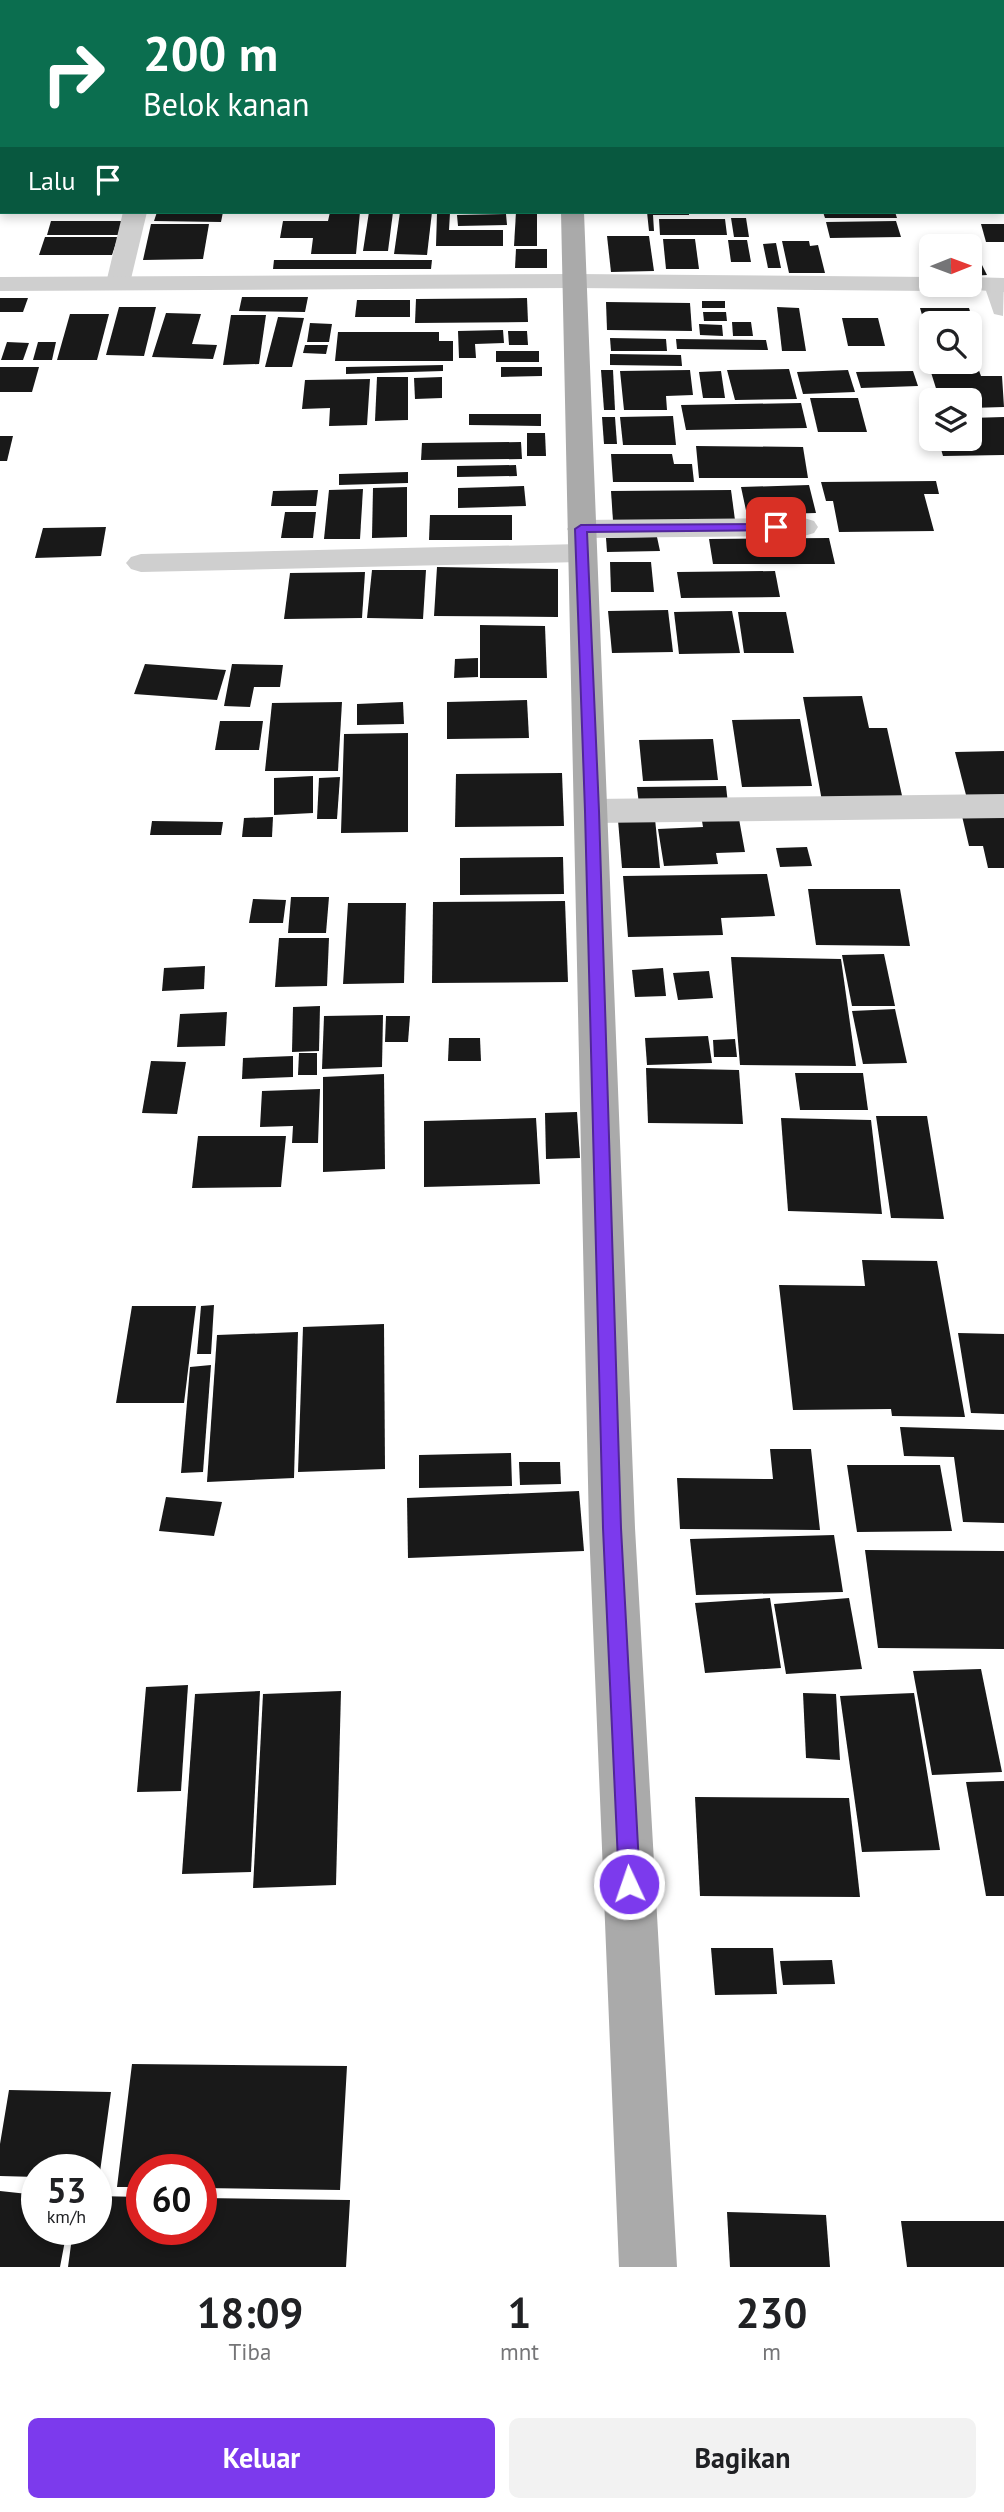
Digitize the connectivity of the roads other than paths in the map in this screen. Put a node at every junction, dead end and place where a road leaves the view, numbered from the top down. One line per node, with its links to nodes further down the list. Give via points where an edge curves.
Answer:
1 (135, 214): 4 (street)
2 (572, 214): 3 (main road)
3 (575, 281): 4 (street); 6 (street); 11 (main road)
4 (118, 283): 5 (street)
5 (0, 284)
6 (919, 284)
7 (982, 284): 8 (street)
8 (1000, 285): 9 (street)
9 (1003, 309)
10 (804, 527): 11 (street)
11 (580, 541): 12 (street); 14 (main road)
12 (141, 564)
13 (1004, 806): 14 (street)
14 (592, 811): 15 (main road, via 612,1528)
15 (649, 2267)

